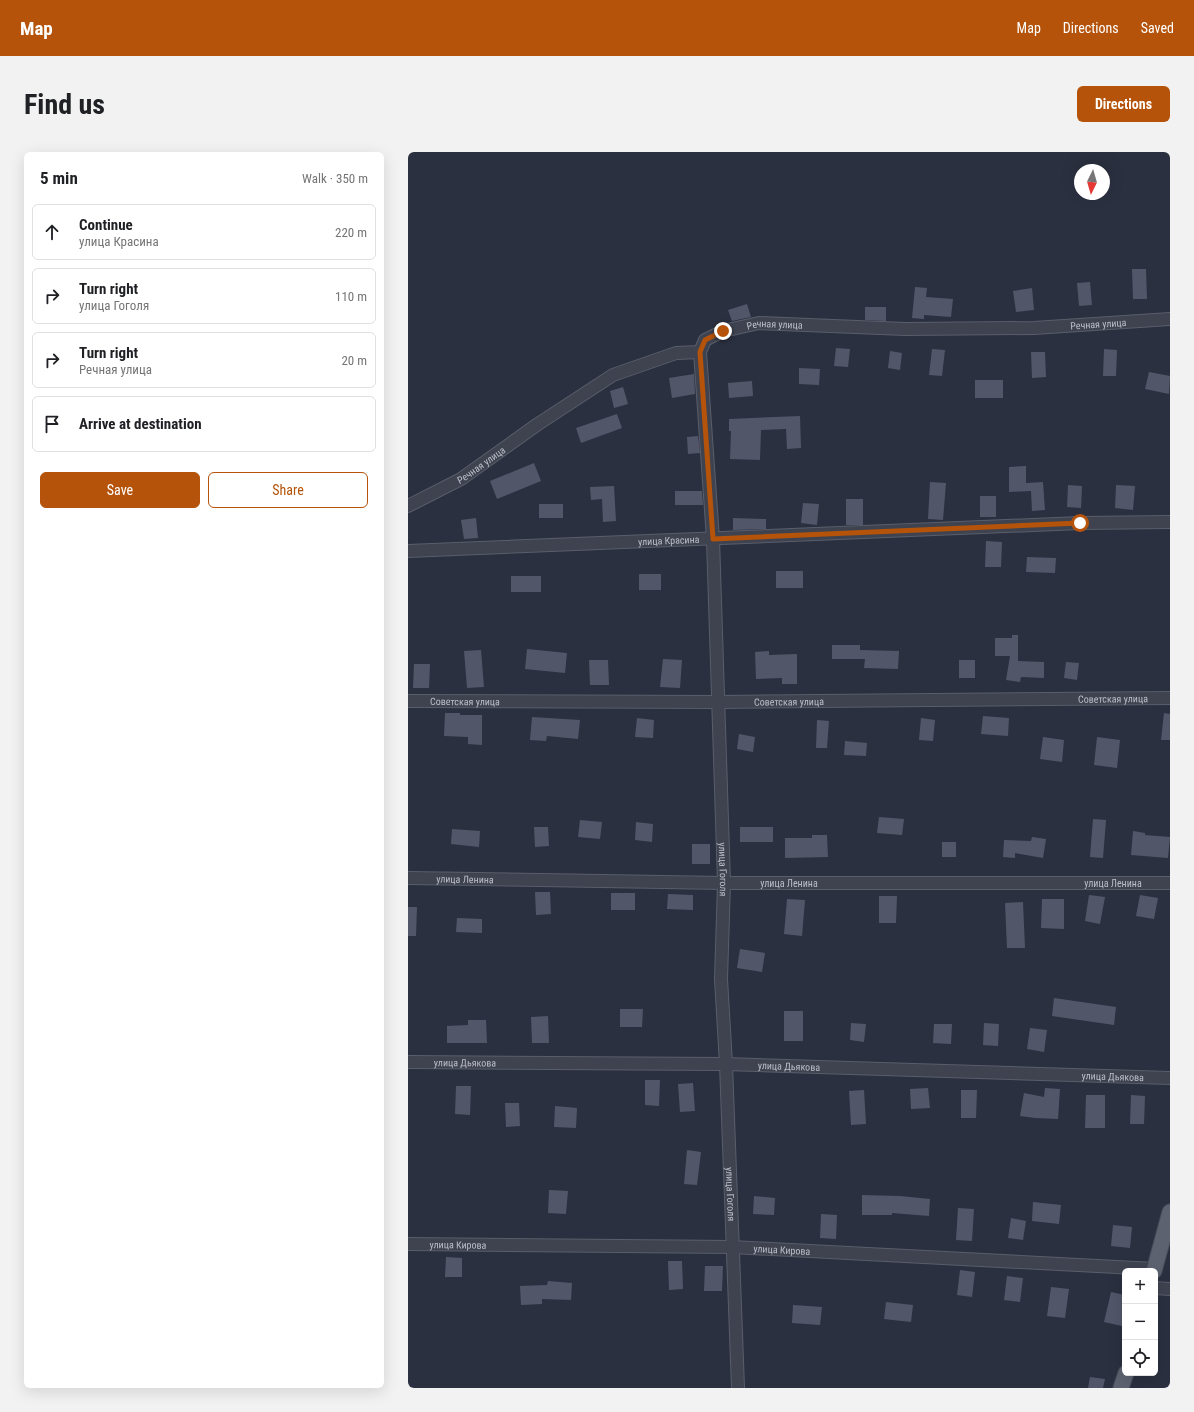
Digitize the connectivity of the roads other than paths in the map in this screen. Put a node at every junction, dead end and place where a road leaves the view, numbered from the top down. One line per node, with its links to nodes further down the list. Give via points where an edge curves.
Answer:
1 (1170, 319): 2 (street, Речная улица, via 1034,328 905,329 759,323 723,331 705,340)
2 (700, 352): 3 (street, Речная улица, via 676,353 613,375 461,479); 5 (street, улица Гоголя)
3 (408, 506)
4 (1170, 522): 5 (street, улица Красина, via 1080,523)
5 (713, 539): 6 (street, улица Красина); 9 (street, улица Гоголя)
6 (408, 551)
7 (1170, 698): 9 (street, Советская улица)
8 (408, 701): 9 (street, Советская улица)
9 (718, 702): 11 (street, улица Гоголя)
10 (408, 878): 11 (street, улица Ленина)
11 (724, 883): 12 (street, улица Ленина); 14 (street, улица Гоголя, via 721,979)
12 (1170, 883)
13 (408, 1062): 14 (street, улица Дьякова)
14 (726, 1064): 15 (street, улица Дьякова); 18 (street, улица Гоголя)
15 (1170, 1078)
16 (1170, 1212): 20 (main road)
17 (408, 1244): 18 (street, улица Кирова)
18 (732, 1247): 19 (street, улица Кирова); 24 (street, улица Гоголя)
19 (1122, 1268)
20 (1155, 1268)
21 (1158, 1288): 22 (street)
22 (1170, 1289)
23 (1125, 1376): 25 (main road)
24 (738, 1388)
25 (1122, 1388)

